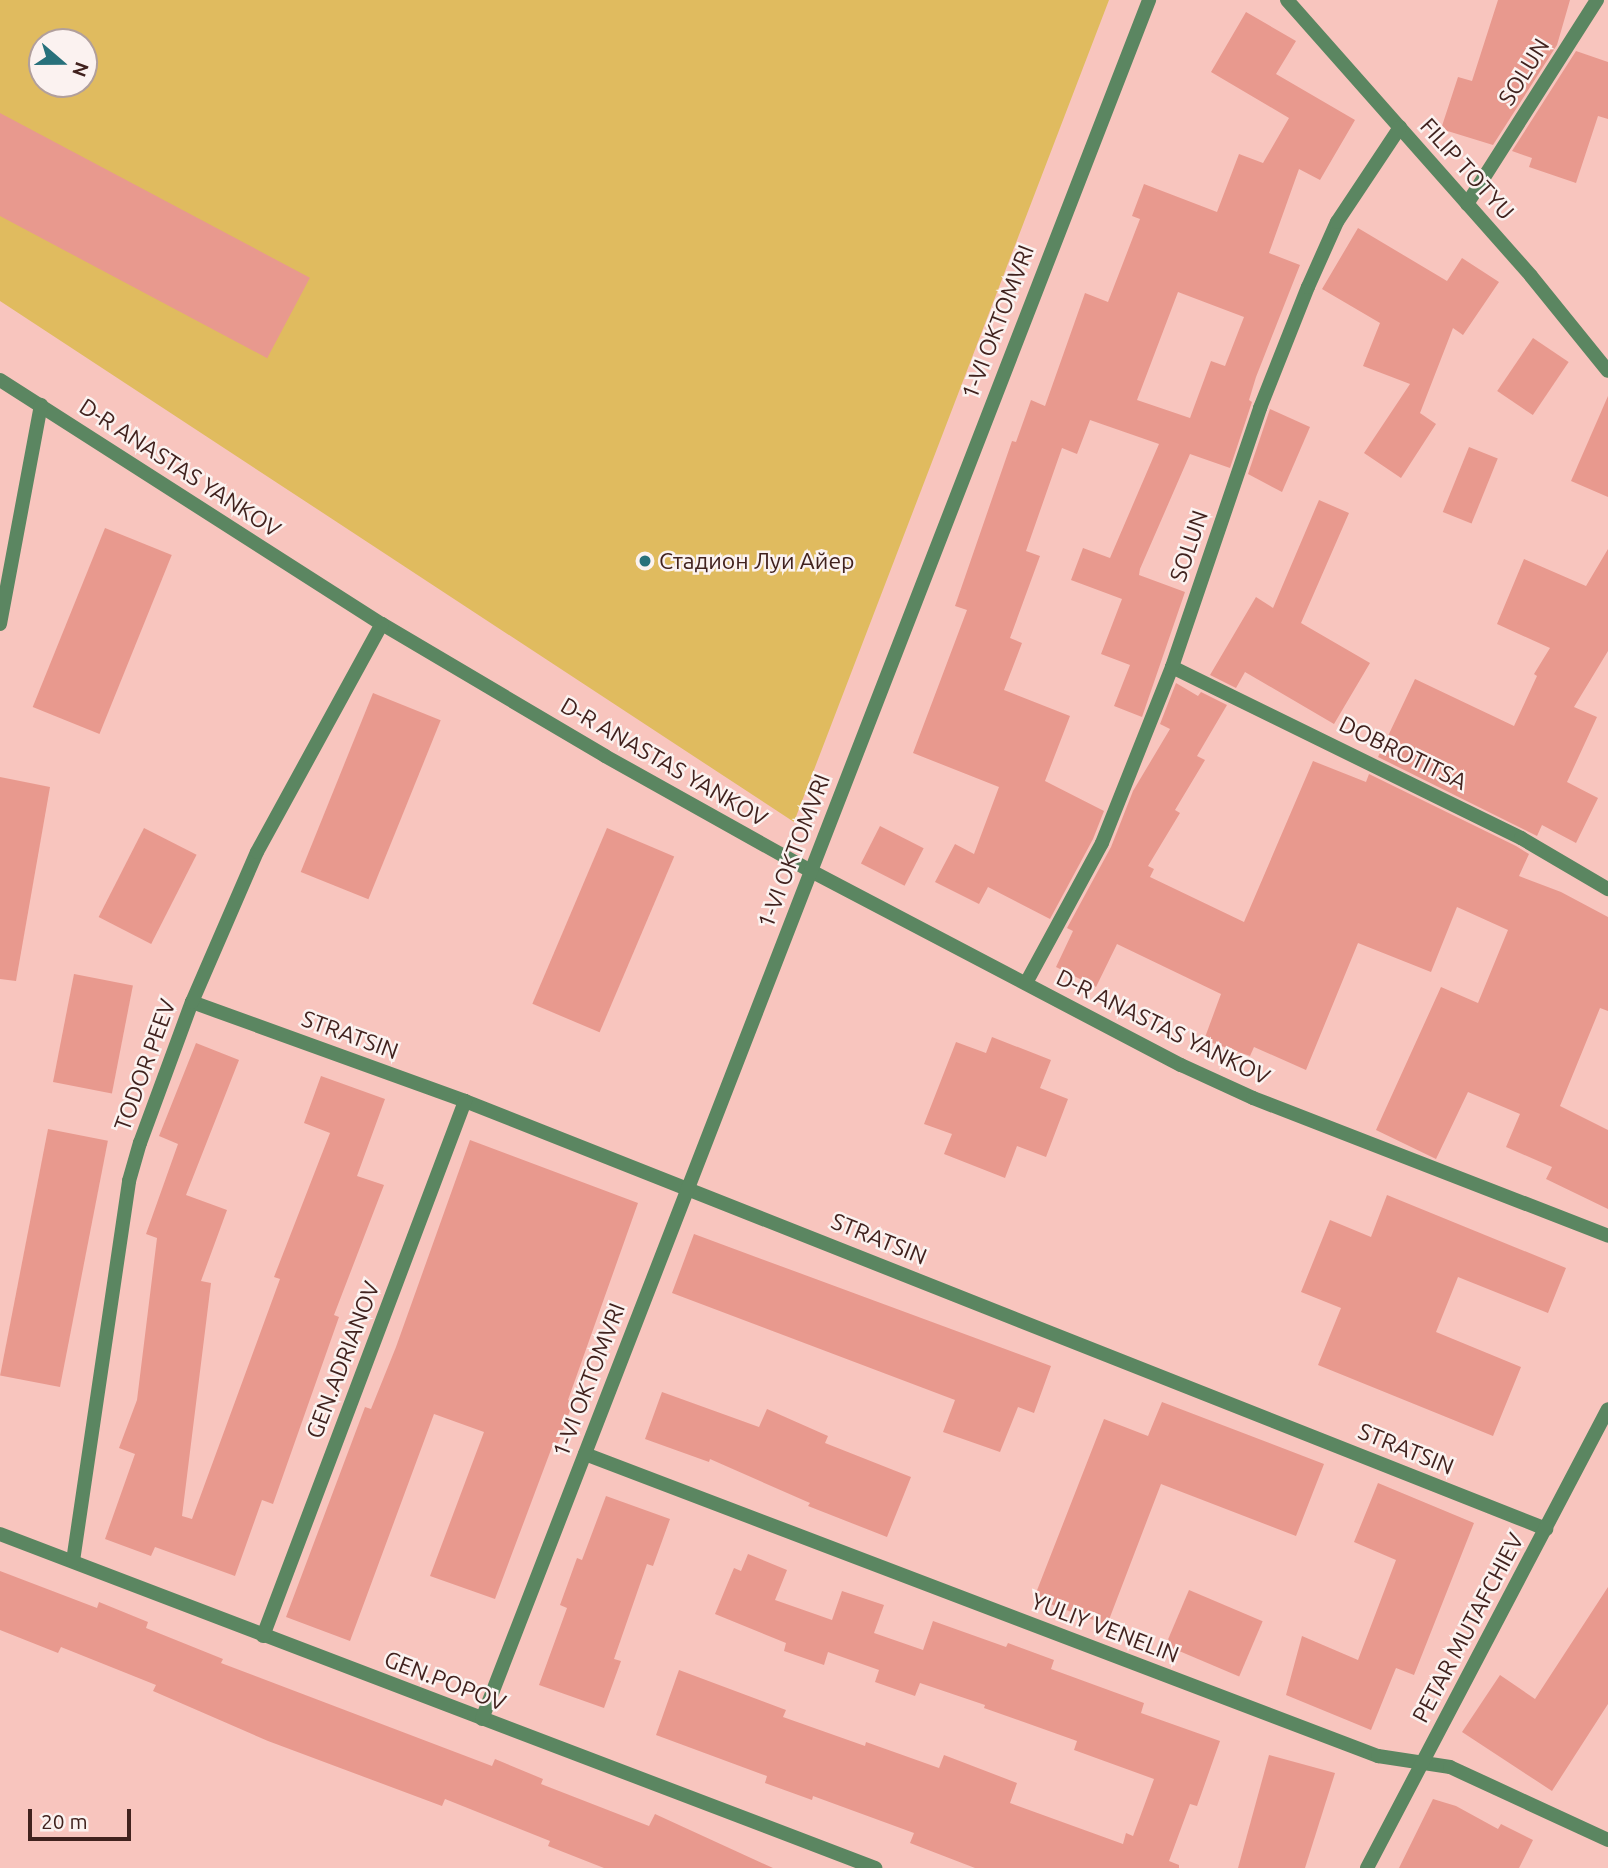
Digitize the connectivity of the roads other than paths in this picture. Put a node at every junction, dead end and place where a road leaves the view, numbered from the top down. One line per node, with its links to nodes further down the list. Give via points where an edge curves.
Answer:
1 (1149, 0): 12 (street, 1-VI OKTOMVRI)
2 (1287, 0): 4 (street, FILIP TOTYU)
3 (1597, 0): 5 (street, SOLUN)
4 (1400, 127): 5 (street, FILIP TOTYU); 11 (street, SOLUN, via 1337,222 1308,287 1260,408)
5 (1467, 204): 6 (street, FILIP TOTYU)
6 (1607, 368)
7 (0, 380): 8 (street, D-R ANASTAS YANKOV)
8 (41, 405): 9 (street); 10 (street, D-R ANASTAS YANKOV)
9 (0, 624)
10 (382, 624): 12 (street, D-R ANASTAS YANKOV); 15 (street, TODOR PEEV, via 257,852)
11 (1172, 667): 13 (street, DOBROTITSA, via 1499,827); 14 (street, SOLUN, via 1102,844)
12 (811, 871): 14 (street, D-R ANASTAS YANKOV); 17 (street, 1-VI OKTOMVRI)
13 (1608, 889)
14 (1026, 984): 18 (street, D-R ANASTAS YANKOV, via 1253,1098)
15 (192, 1002): 16 (street, STRATSIN); 23 (street, TODOR PEEV, via 129,1181)
16 (465, 1101): 17 (street, STRATSIN); 24 (street, GEN.ADRIANOV)
17 (688, 1188): 20 (street, 1-VI OKTOMVRI); 21 (street, STRATSIN)
18 (1608, 1236)
19 (1608, 1409): 21 (street, PETAR MUTAFCHIEV)
20 (585, 1454): 25 (street, 1-VI OKTOMVRI); 26 (street, YULIY VENELIN, via 1378,1756)
21 (1546, 1529): 26 (street, PETAR MUTAFCHIEV)
22 (0, 1534): 23 (street, GEN.POPOV)
23 (73, 1561): 24 (street, GEN.POPOV)
24 (263, 1636): 25 (street, GEN.POPOV)
25 (482, 1719): 28 (street, GEN.POPOV)
26 (1422, 1763): 27 (street, YULIY VENELIN, via 1450,1767); 29 (street, PETAR MUTAFCHIEV)
27 (1608, 1840)
28 (875, 1868)
29 (1367, 1868)

